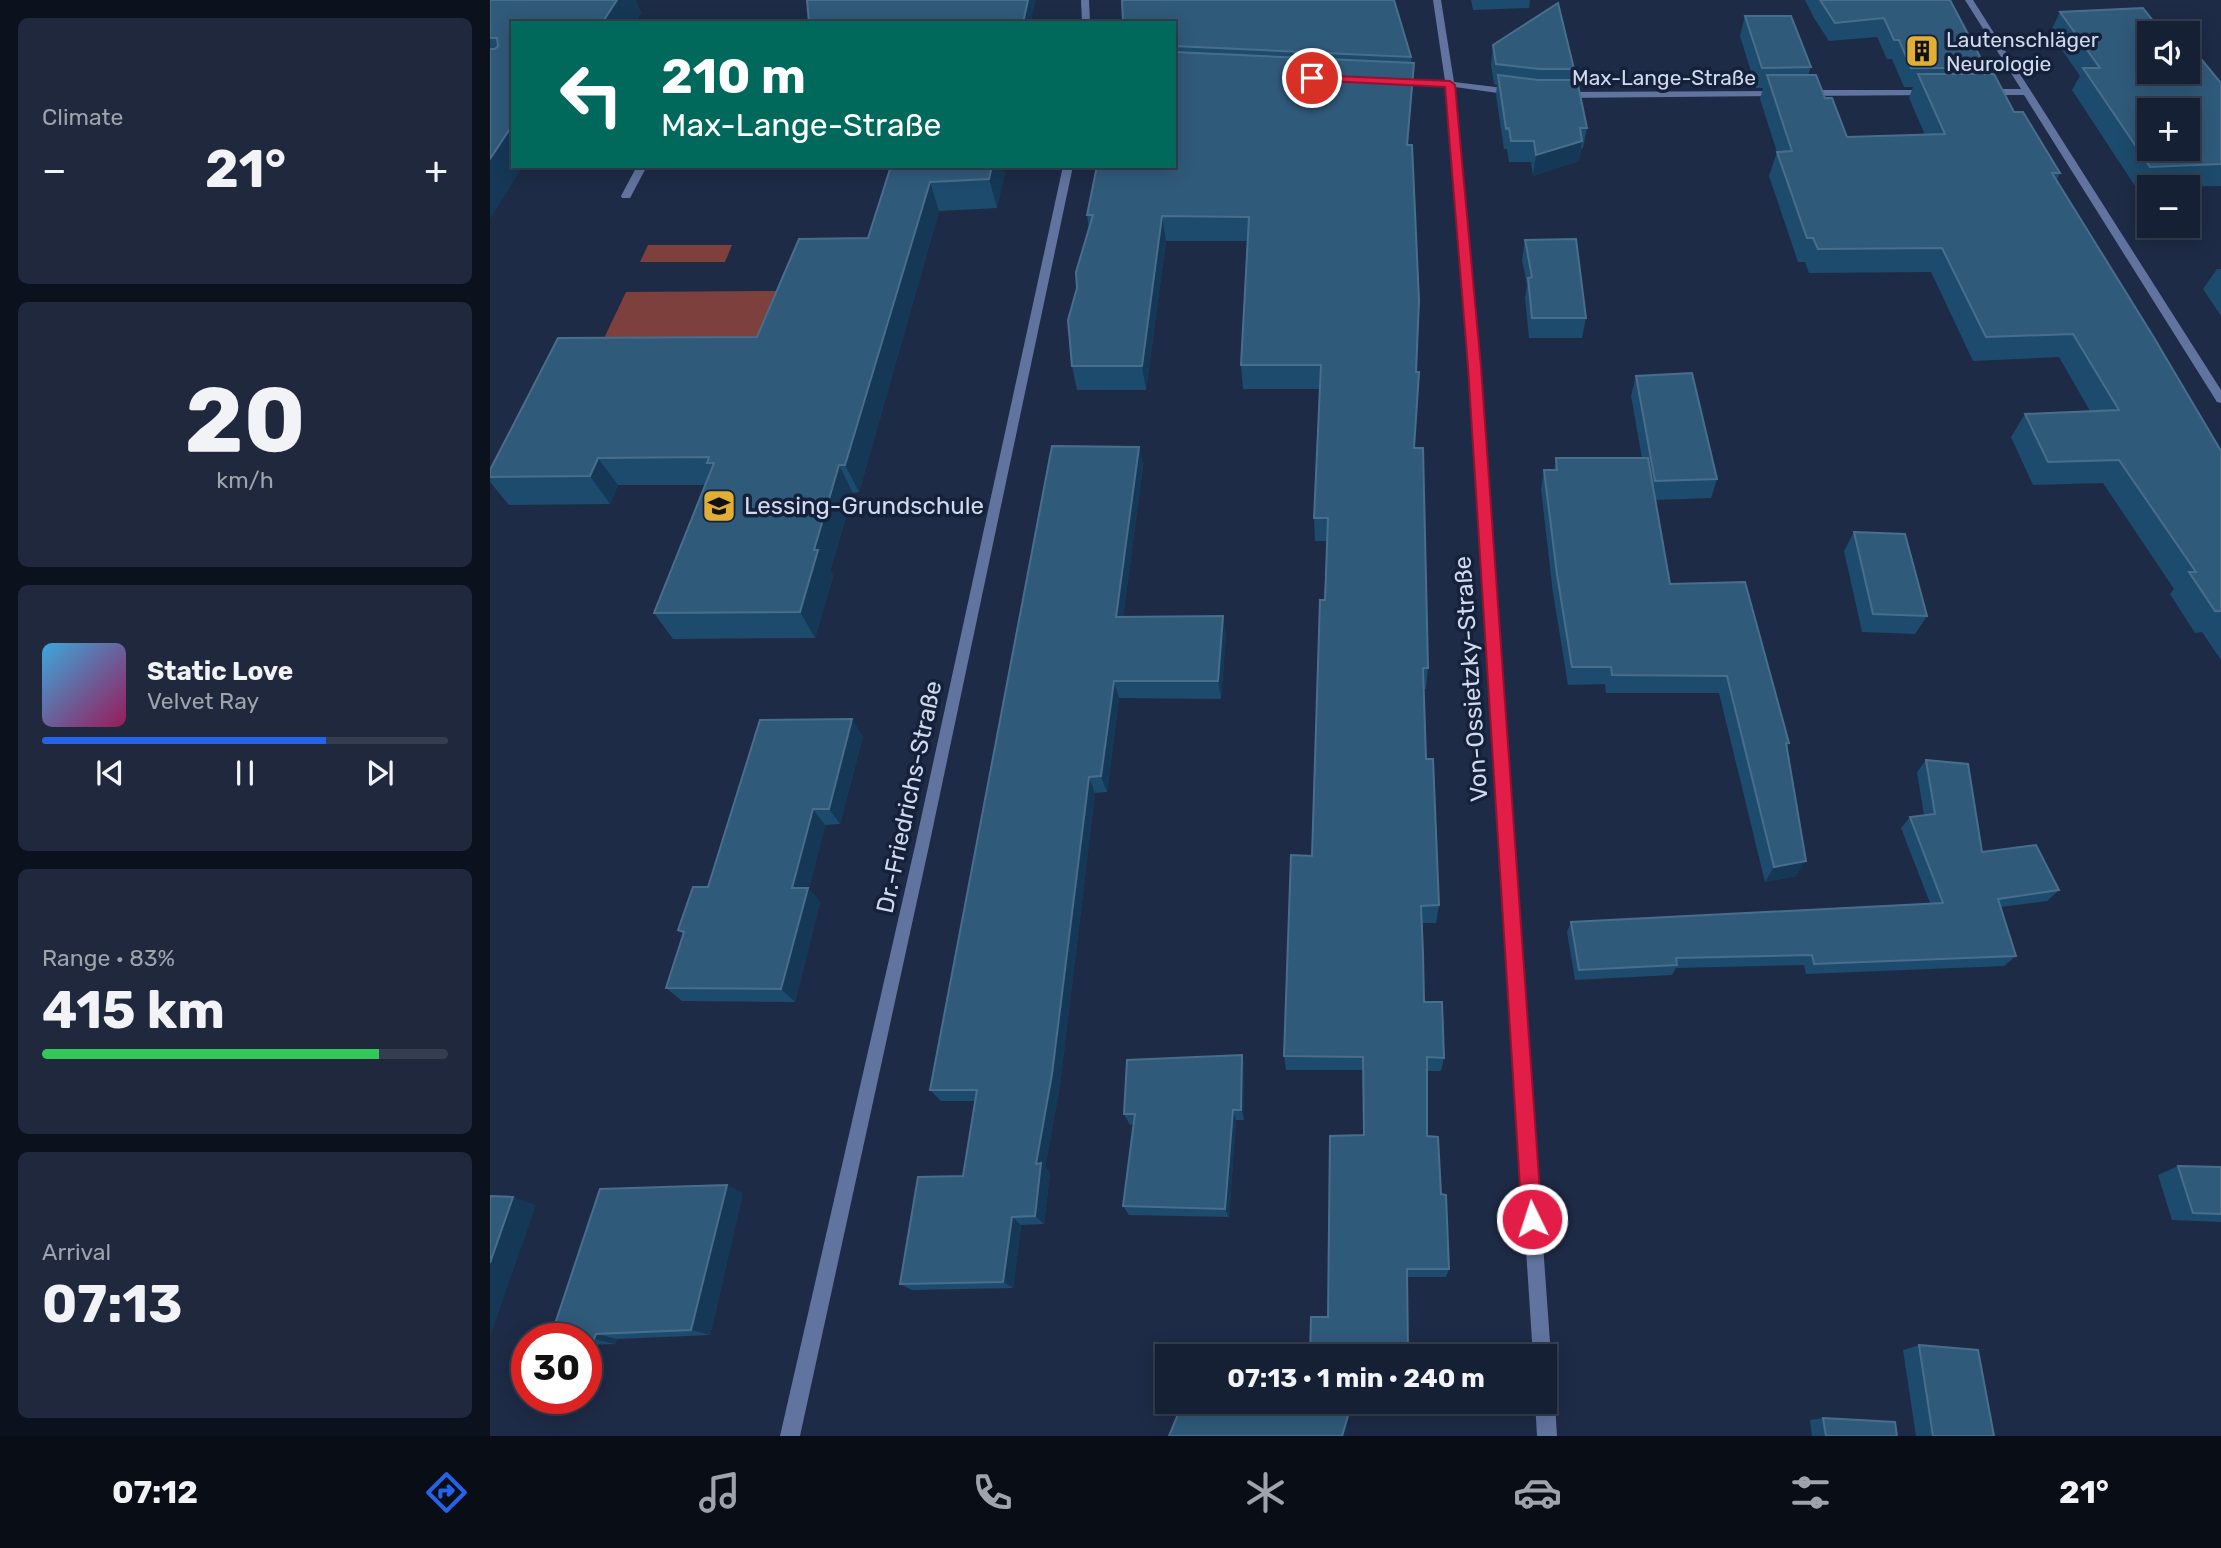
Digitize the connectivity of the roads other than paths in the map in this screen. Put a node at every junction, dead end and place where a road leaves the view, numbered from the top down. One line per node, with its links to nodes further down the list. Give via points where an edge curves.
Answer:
1 (1085, 0): 4 (street)
2 (1437, 0): 6 (street, Von-Ossietzky-Straße)
3 (1969, 0): 8 (street)
4 (1086, 21)
5 (1381, 81): 6 (street)
6 (1450, 85): 9 (street); 16 (street, Von-Ossietzky-Straße, via 1474,367)
7 (1973, 92): 8 (street)
8 (2028, 92): 15 (street)
9 (1523, 93)
10 (1946, 93): 11 (street, Max-Lange-Straße)
11 (1549, 95)
12 (641, 168): 14 (street)
13 (1068, 168): 18 (street, Dr.-Friedrichs-Straße)
14 (626, 196)
15 (2221, 399)
16 (1541, 1344)
17 (1546, 1414): 19 (street)
18 (790, 1436)
19 (1547, 1436)

